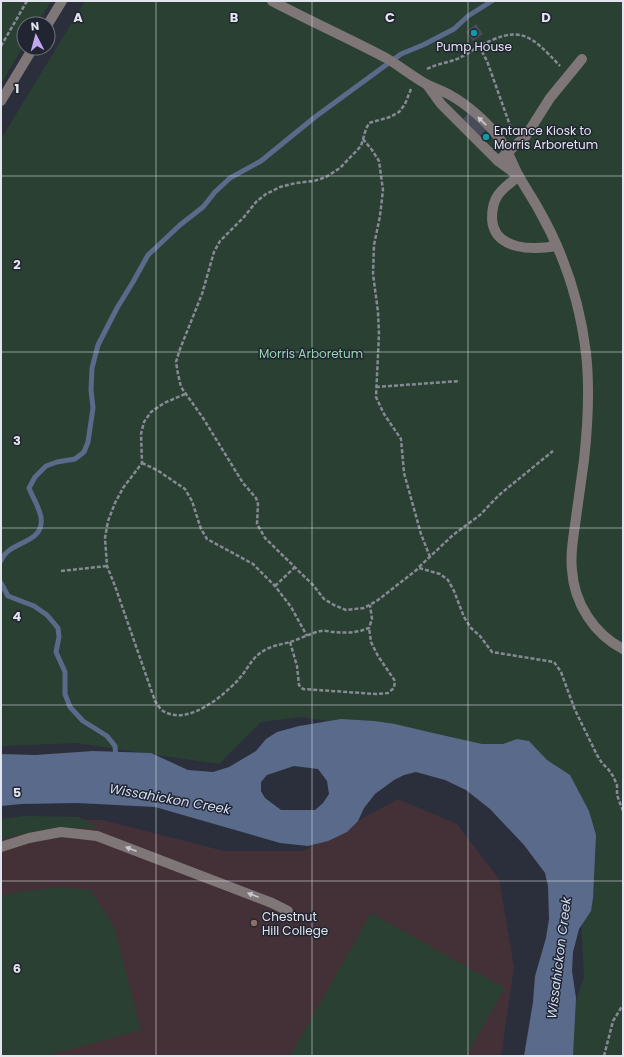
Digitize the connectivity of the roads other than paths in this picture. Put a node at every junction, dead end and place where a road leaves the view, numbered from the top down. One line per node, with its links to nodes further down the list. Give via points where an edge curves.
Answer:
1 (62, 1): 3 (street)
2 (272, 1): 6 (street, via 384,57)
3 (53, 16)
4 (28, 56): 7 (street)
5 (582, 59): 8 (street, via 550,98 526,136)
6 (427, 84): 8 (street, one-way to 6, via 492,130 465,104); 9 (street, via 441,104)
7 (1, 101)
8 (508, 152): 9 (street); 10 (street)
9 (498, 161): 10 (street)
10 (518, 176): 11 (street); 11 (street, via 497,196 492,212 496,231 502,239 524,248)
11 (557, 246): 12 (street, via 578,306 588,374 587,430 572,556 573,580 575,591 595,627)
12 (623, 649)
13 (1, 847): 14 (street, one-way to 13, via 97,836 61,832)
14 (288, 911)

